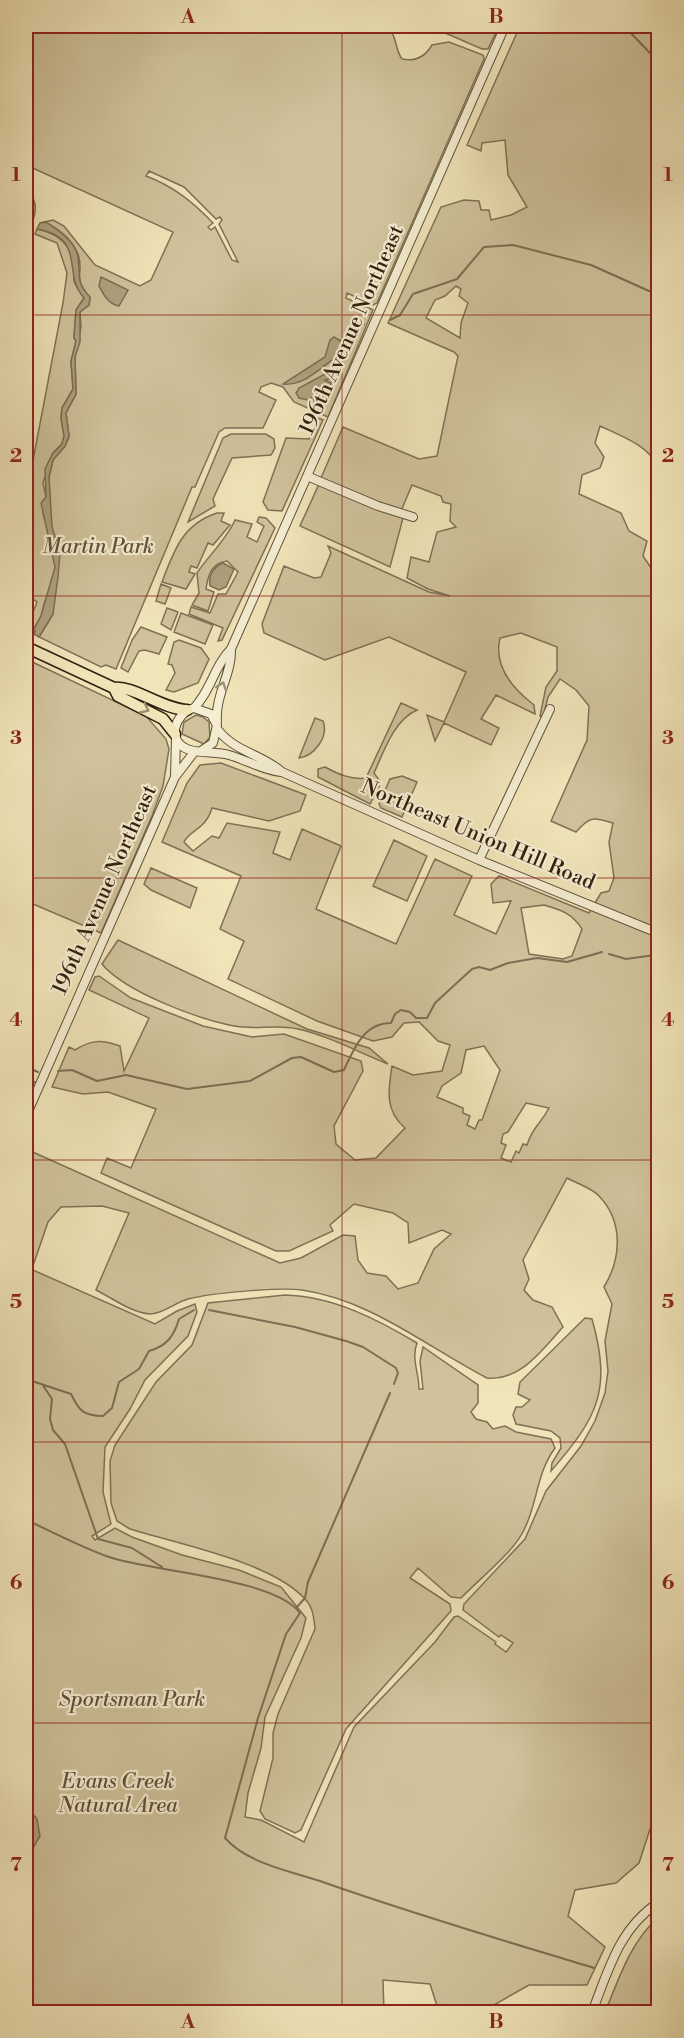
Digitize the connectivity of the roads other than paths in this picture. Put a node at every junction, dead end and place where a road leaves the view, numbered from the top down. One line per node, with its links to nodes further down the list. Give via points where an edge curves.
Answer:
1 (505, 26): 2 (street, 196th Avenue Northeast)
2 (307, 476): 3 (street); 5 (street, 196th Avenue Northeast)
3 (413, 517)
4 (26, 647): 6 (main road)
5 (231, 649): 7 (street, 196th Avenue Northeast, via 223,657 206,695); 9 (street, 196th Avenue Northeast, one-way to 5, via 218,700 232,661)
6 (114, 688): 7 (main road, via 122,687 162,705); 10 (main road, one-way to 10, via 118,696 163,718)
7 (190, 709): 9 (street, via 211,714); 10 (street, via 177,720)
8 (550, 709): 14 (street)
9 (218, 728): 11 (street, via 213,743); 12 (street, Northeast Union Hill Road, via 232,745 272,763)
10 (176, 735): 11 (street, via 183,747); 13 (street, 196th Avenue Northeast)
11 (198, 751): 12 (street, Northeast Union Hill Road, via 229,755 269,771); 13 (street, 196th Avenue Northeast)
12 (282, 772): 14 (street, Northeast Union Hill Road)
13 (175, 777): 16 (street, 196th Avenue Northeast)
14 (479, 860): 15 (street, Northeast Union Hill Road)
15 (658, 933)
16 (26, 1116)
17 (658, 1903): 18 (street, via 633,1923 624,1937)
18 (591, 2013)

